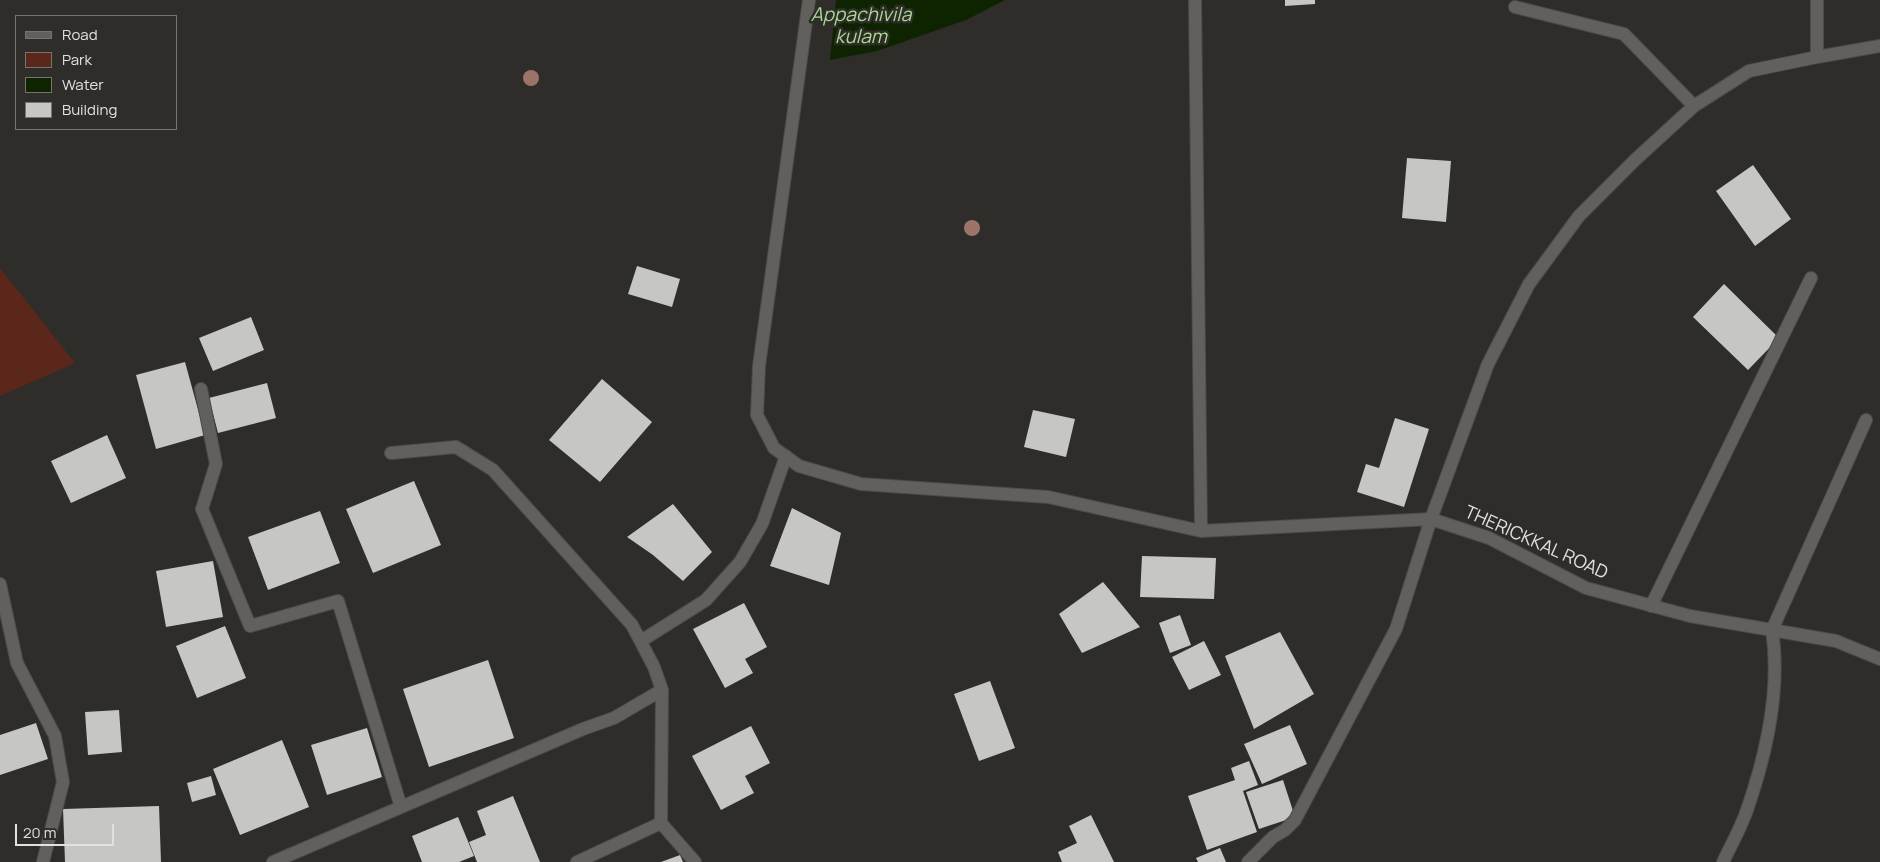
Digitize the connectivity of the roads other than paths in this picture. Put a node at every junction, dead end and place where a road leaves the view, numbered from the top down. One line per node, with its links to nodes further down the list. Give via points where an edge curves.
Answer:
1 (809, 0): 12 (street, via 759,376 757,415 774,448)
2 (1195, 0): 14 (street)
3 (1817, 0): 6 (street)
4 (1515, 7): 7 (street, via 1624,34)
5 (1880, 46): 6 (street)
6 (1817, 57): 7 (street, via 1749,71)
7 (1694, 106): 13 (street, via 1579,216 1529,284 1488,364)
8 (1811, 278): 16 (street)
9 (201, 389): 21 (street, via 216,464 202,509 250,626 338,602)
10 (1866, 420): 17 (street)
11 (391, 453): 18 (street, via 456,447 493,470 632,625)
12 (786, 456): 14 (street, via 800,466 861,484 1048,497); 18 (street, via 762,524 740,562 706,600)
13 (1431, 519): 14 (street); 16 (street, THERICKKAL ROAD, via 1489,538 1586,588); 27 (street, via 1396,629 1295,820)
14 (1201, 531)
15 (0, 584): 23 (street, via 17,663 55,736 63,782)
16 (1651, 606): 17 (street, THERICKKAL ROAD)
17 (1772, 630): 19 (street, THERICKKAL ROAD, via 1836,641); 28 (street, via 1776,652 1769,722 1747,811)
18 (641, 641): 20 (street)
19 (1880, 659)
20 (662, 690): 21 (street, via 614,718); 22 (street)
21 (401, 807): 24 (street)
22 (662, 823): 25 (street); 26 (street)
23 (43, 862)
24 (273, 862)
25 (576, 862)
26 (695, 862)
27 (1248, 862)
28 (1723, 862)

